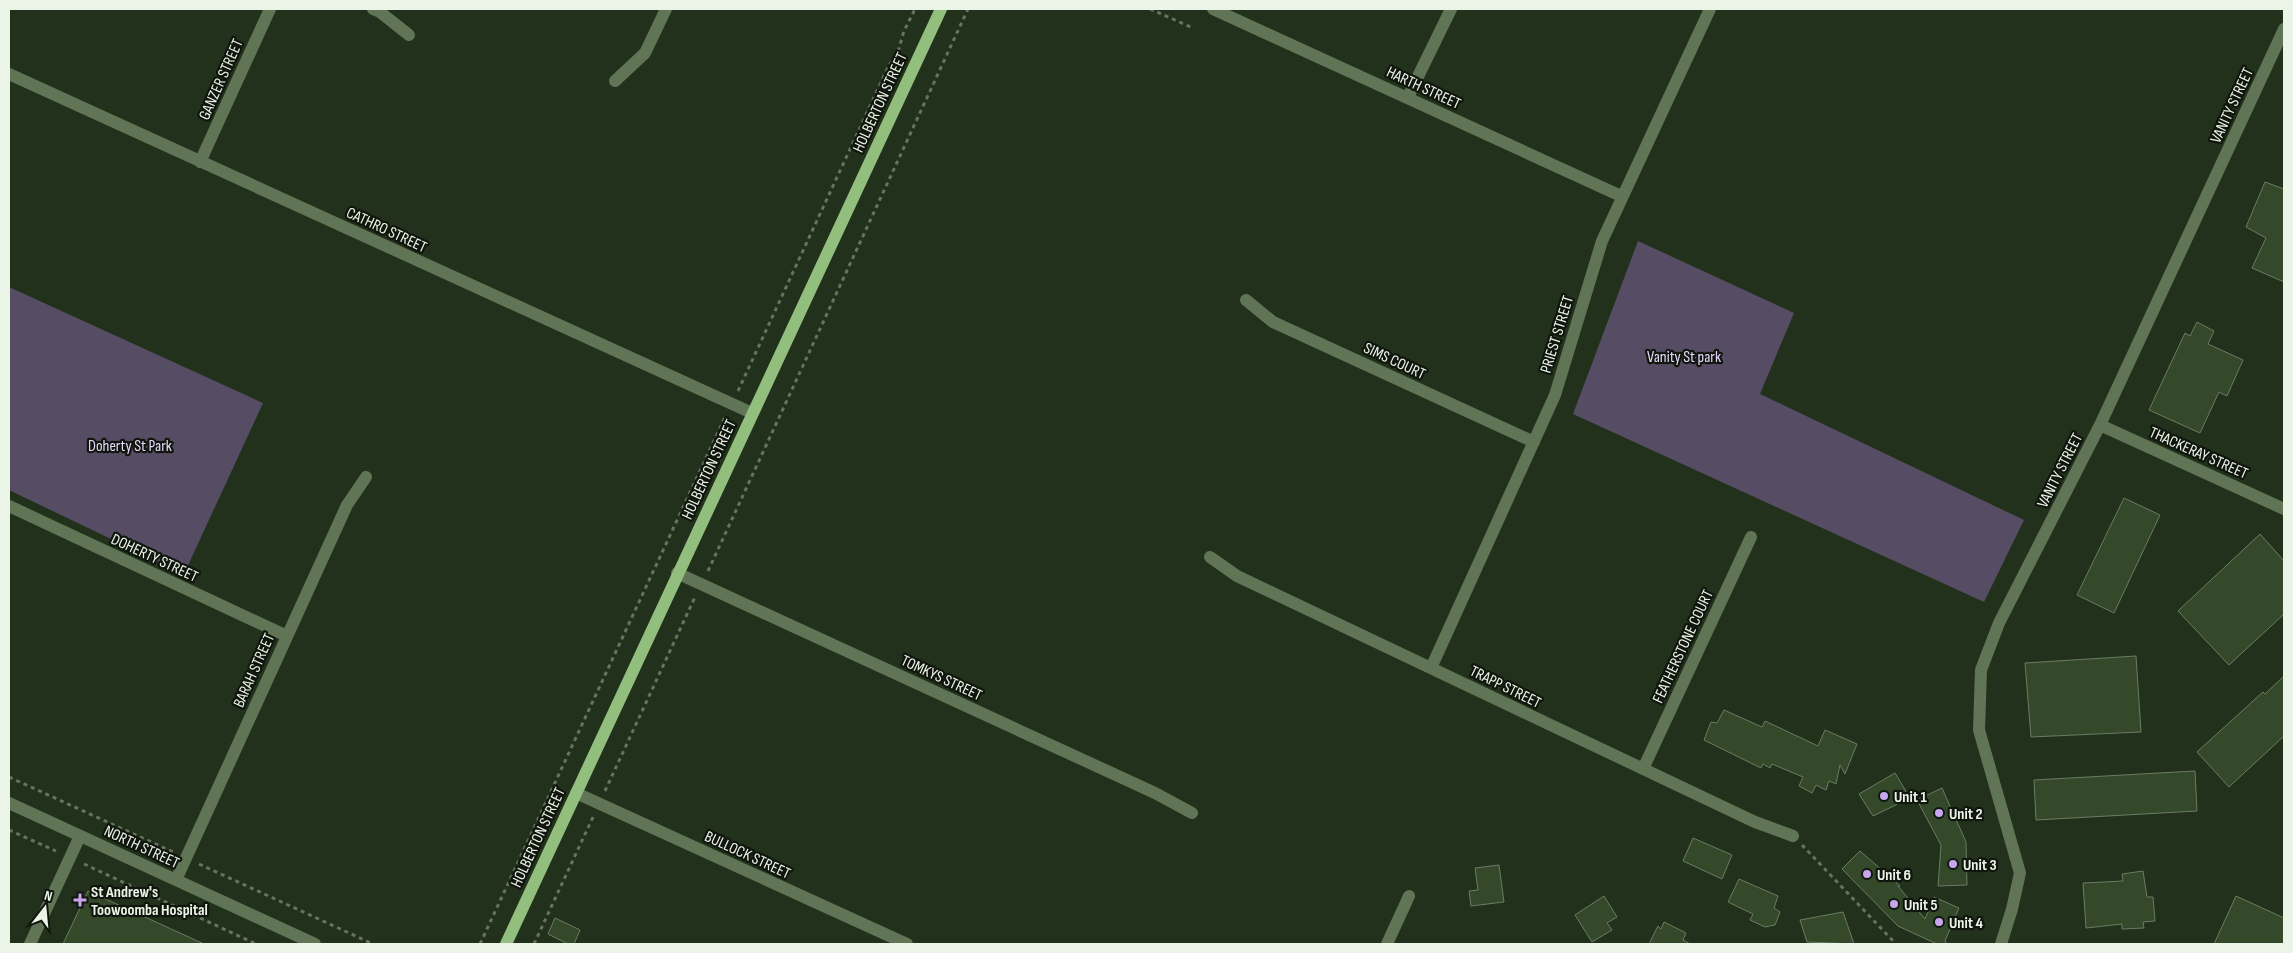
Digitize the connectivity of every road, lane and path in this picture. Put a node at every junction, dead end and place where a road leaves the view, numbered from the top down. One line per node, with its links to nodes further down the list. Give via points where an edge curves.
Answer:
1 (270, 9): 17 (street, GANZER STREET)
2 (373, 9): 13 (street)
3 (666, 9): 15 (street, via 645,53)
4 (915, 9): 20 (path, via 897,56 889,65)
5 (941, 9): 21 (main road, HOLBERTON STREET)
6 (968, 9): 30 (path)
7 (1150, 9): 11 (path)
8 (1212, 9): 16 (street, HARTH STREET)
9 (1451, 9): 16 (street)
10 (1710, 9): 18 (street, PRIEST STREET)
11 (1193, 28)
12 (2284, 29): 22 (street, VANITY STREET)
13 (409, 35)
14 (9, 74): 17 (street, CATHRO STREET)
15 (615, 81)
16 (1408, 97): 18 (street, HARTH STREET)
17 (200, 162): 20 (street, CATHRO STREET)
18 (1621, 196): 23 (street, PRIEST STREET, via 1602,241 1555,395)
19 (1246, 300): 23 (street, SIMS COURT, via 1273,322)
20 (731, 404): 21 (street, CATHRO STREET); 47 (path)
21 (752, 414): 29 (main road, HOLBERTON STREET)
22 (2100, 425): 26 (street, THACKERAY STREET); 53 (street, VANITY STREET, via 1999,623 1981,670 1979,730 2020,873)
23 (1534, 442): 32 (street, PRIEST STREET)
24 (366, 477): 31 (street, BARAH STREET, via 347,505)
25 (9, 506): 31 (street, DOHERTY STREET)
26 (2284, 509)
27 (1751, 537): 33 (street, FEATHERSTONE COURT)
28 (1210, 557): 32 (street, TRAPP STREET, via 1237,576)
29 (677, 573): 30 (street, TOMKYS STREET); 34 (main road, HOLBERTON STREET)
30 (701, 585): 36 (path); 37 (street, TOMKYS STREET, via 1155,793)
31 (287, 636): 42 (street, BARAH STREET)
32 (1431, 668): 33 (street, TRAPP STREET)
33 (1643, 769): 40 (street, TRAPP STREET, via 1755,822)
34 (576, 793): 36 (street, BULLOCK STREET); 48 (main road, HOLBERTON STREET)
35 (9, 803): 39 (street, NORTH STREET)
36 (599, 804): 49 (path); 50 (street, BULLOCK STREET)
37 (1192, 813)
38 (9, 830): 41 (path)
39 (80, 836): 41 (street); 42 (street, NORTH STREET)
40 (1794, 836): 52 (path)
41 (70, 858): 44 (street); 45 (path)
42 (176, 880): 46 (street, NORTH STREET)
43 (1409, 896): 51 (street)
44 (30, 944)
45 (256, 944)
46 (315, 944)
47 (480, 944)
48 (506, 944)
49 (534, 944)
50 (907, 944)
51 (1387, 944)
52 (1896, 944)
53 (2001, 944)

